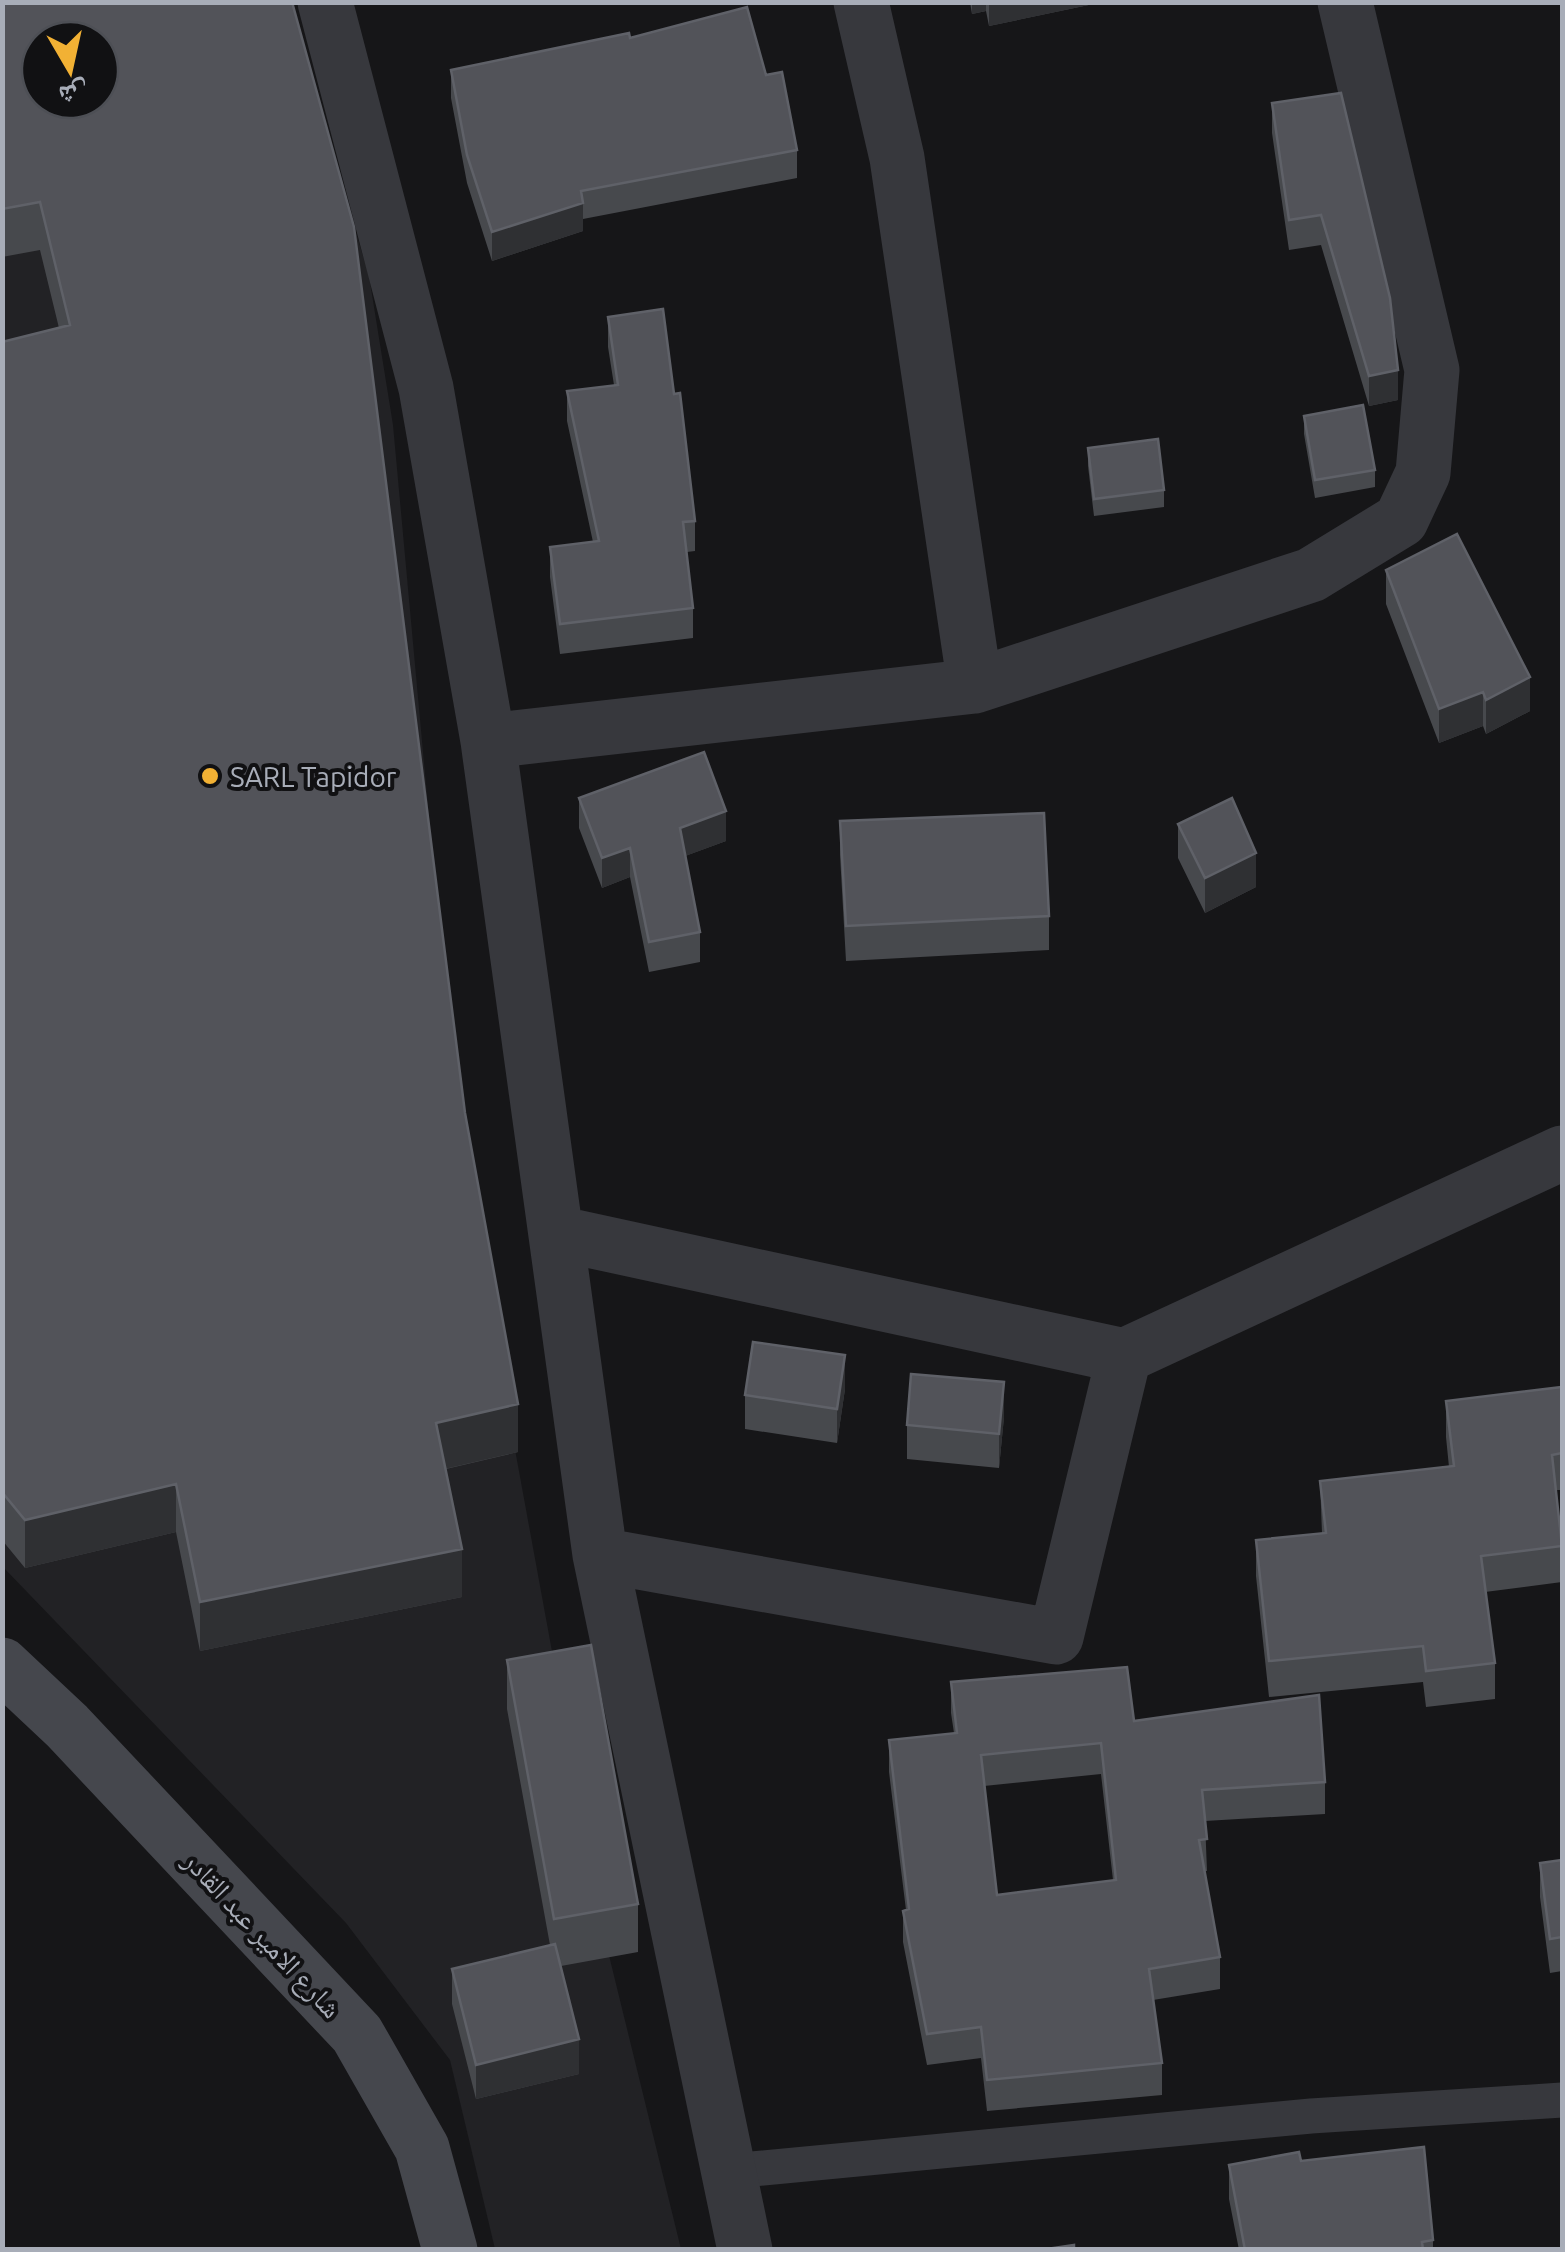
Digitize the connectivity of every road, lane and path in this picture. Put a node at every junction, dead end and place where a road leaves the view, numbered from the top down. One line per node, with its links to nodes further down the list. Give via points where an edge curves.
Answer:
1 (325, 2): 5 (street, via 426,388)
2 (861, 2): 4 (street, via 897,158)
3 (1345, 2): 4 (street, via 1432,370 1424,473 1401,520 1311,576)
4 (975, 686): 5 (street)
5 (488, 741): 7 (street)
6 (1562, 1153): 8 (street)
7 (556, 1233): 8 (street); 9 (street)
8 (1124, 1356): 9 (street, via 1056,1637)
9 (600, 1556): 12 (street)
10 (2, 1665): 13 (main road, شارع الامير عبد القادر, via 357,2034 422,2148)
11 (1562, 2100): 12 (lane, via 1311,2116)
12 (731, 2171): 14 (street)
13 (450, 2250)
14 (745, 2250)

